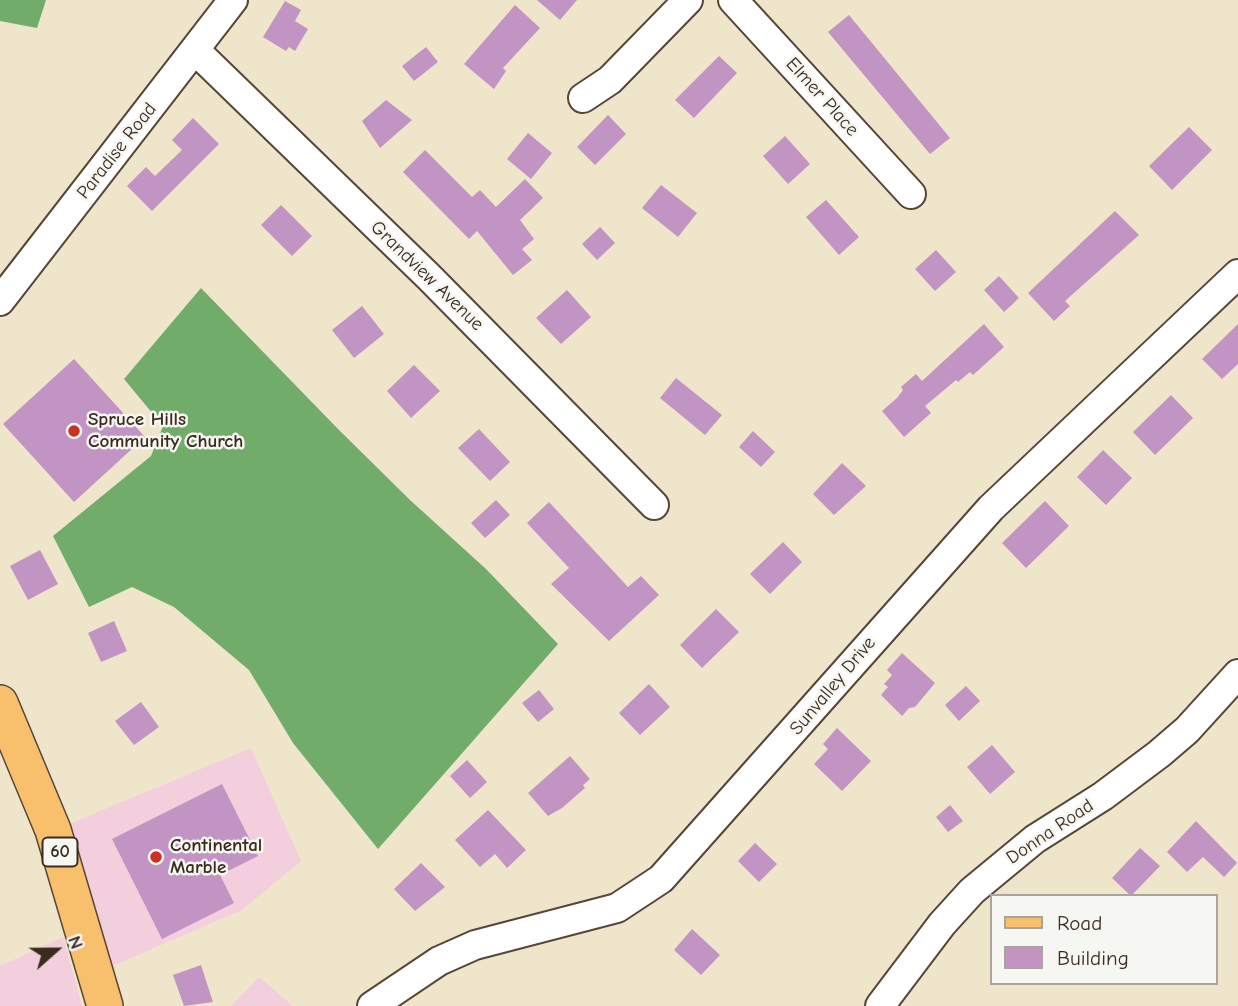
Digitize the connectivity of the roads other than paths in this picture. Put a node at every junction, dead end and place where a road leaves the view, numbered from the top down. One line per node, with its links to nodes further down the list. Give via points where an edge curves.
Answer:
1 (233, 0): 4 (street, Paradise Road)
2 (688, 0): 5 (street, via 610,80)
3 (733, 0): 6 (street, Elmer Place)
4 (195, 50): 8 (street, Paradise Road); 9 (street, Grandview Avenue)
5 (583, 99)
6 (911, 194)
7 (1238, 274): 13 (street, Sunvalley Drive, via 991,508 661,879 608,911 475,945 439,961)
8 (0, 301)
9 (654, 505)
10 (1238, 674): 14 (street, Donna Road, via 1167,748 1035,839 972,891)
11 (0, 703): 12 (main road, 60, via 53,830)
12 (105, 1006)
13 (372, 1006)
14 (880, 1006)

